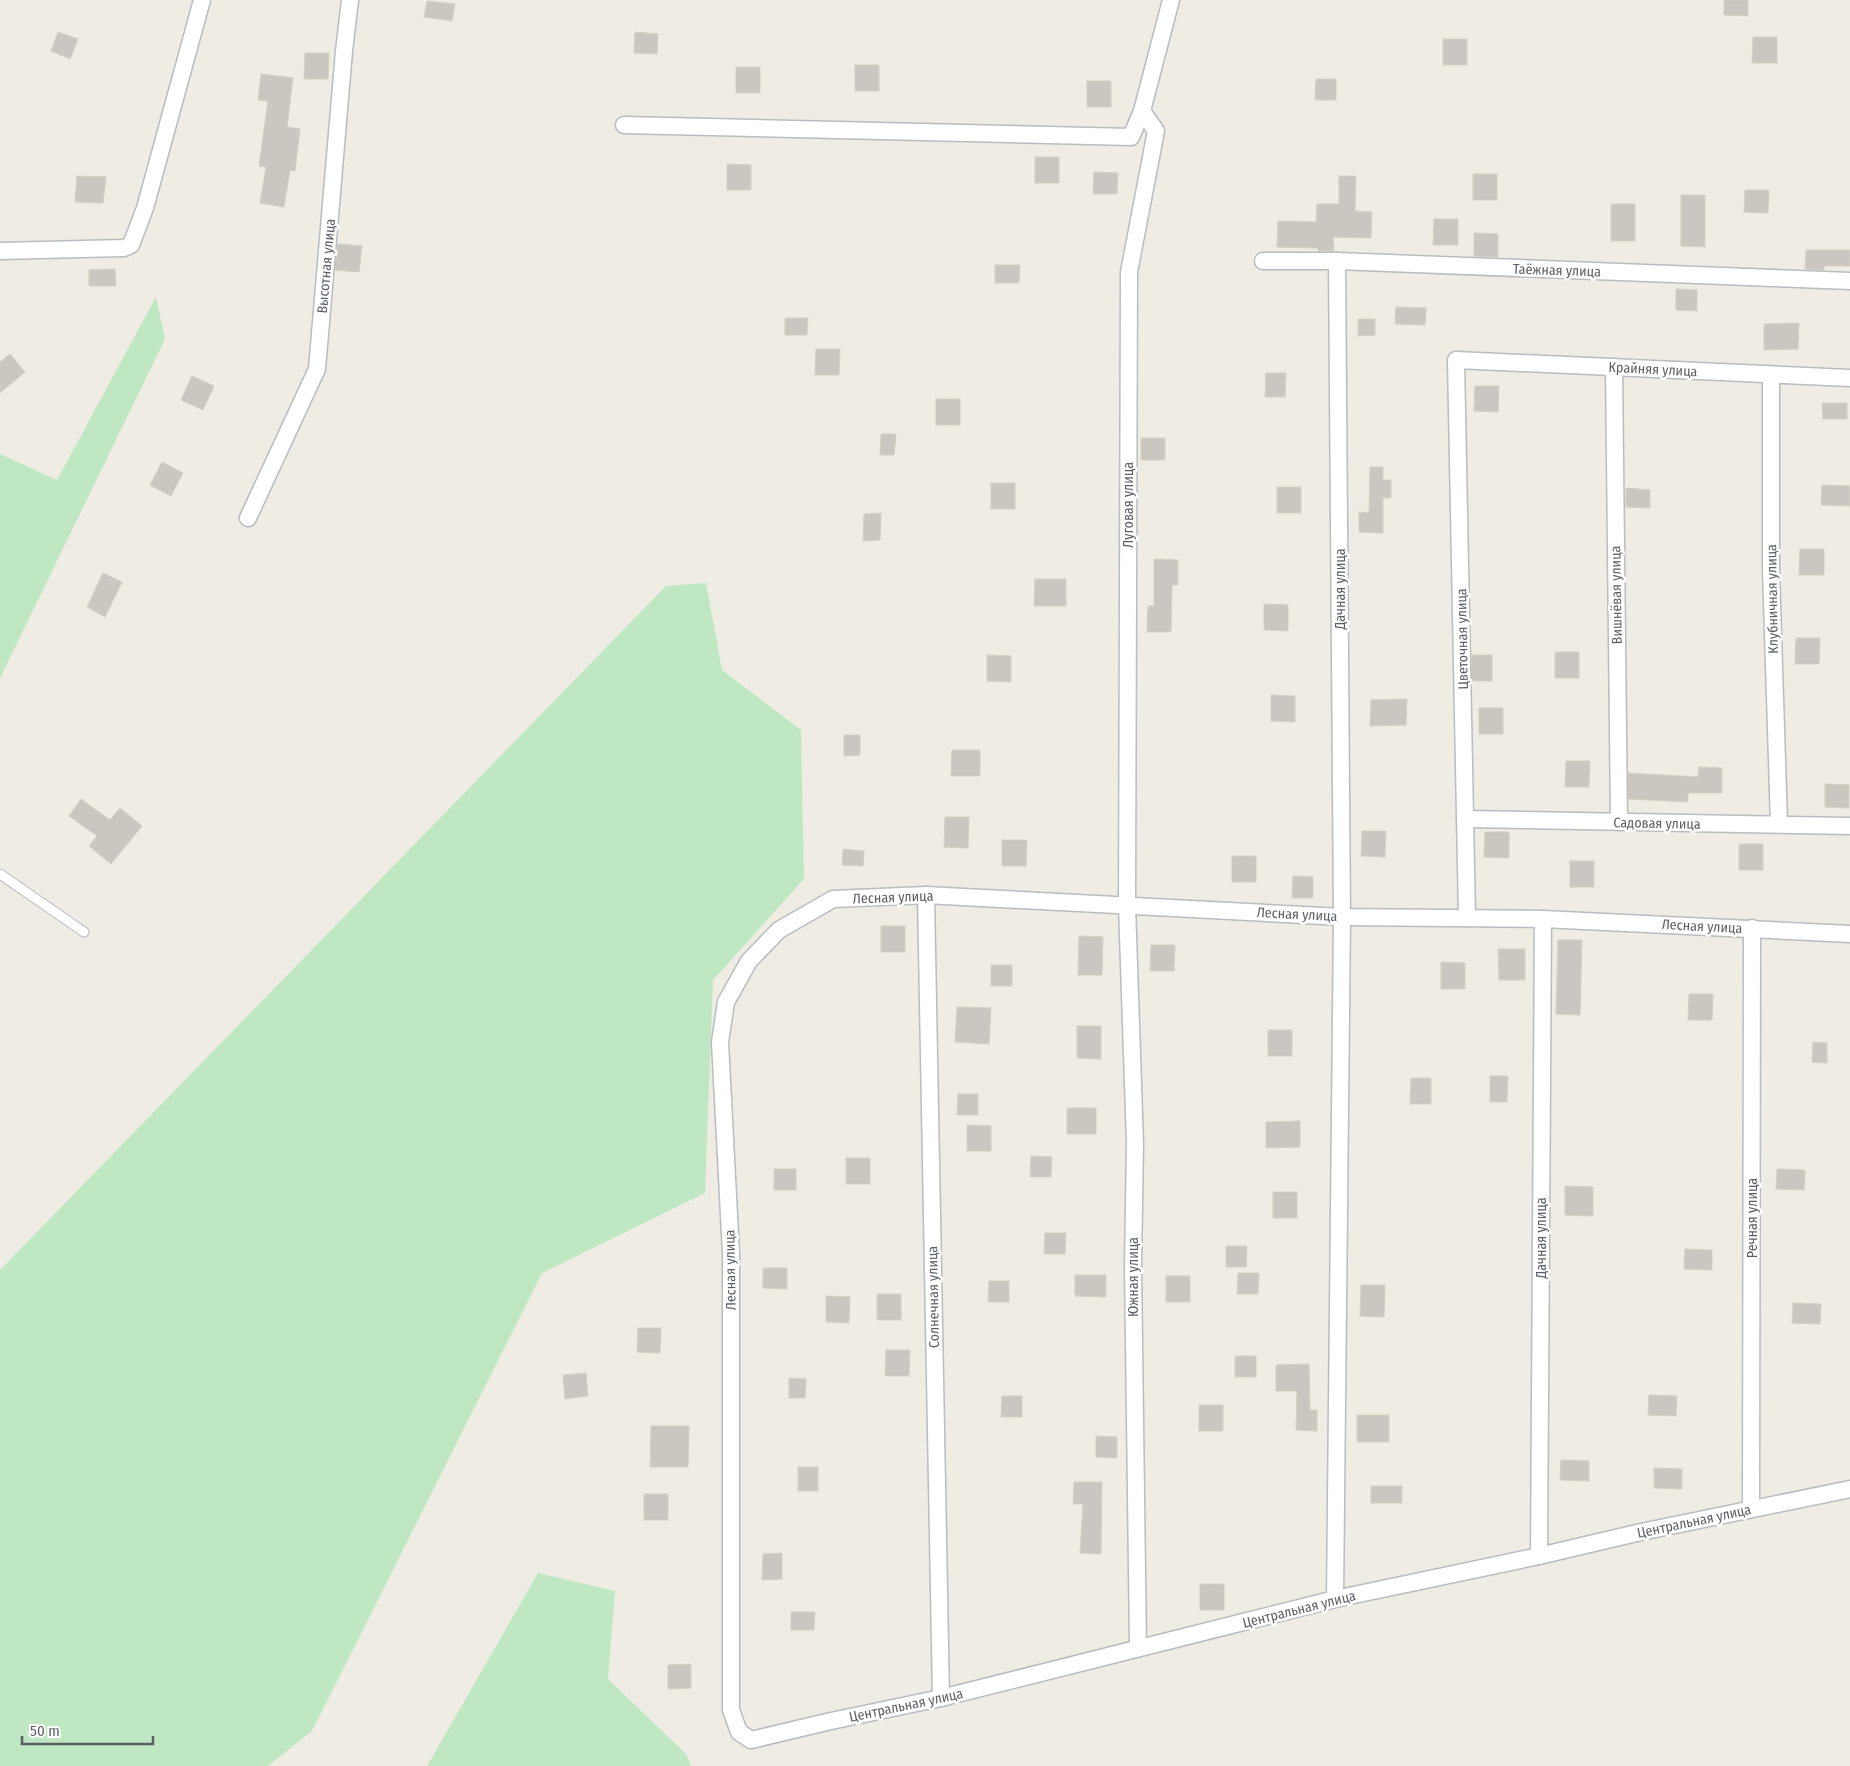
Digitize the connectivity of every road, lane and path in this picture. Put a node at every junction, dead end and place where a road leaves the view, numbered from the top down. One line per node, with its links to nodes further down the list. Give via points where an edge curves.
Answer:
1 (202, 0): 6 (street, via 146,208 131,245 124,248)
2 (350, 0): 14 (street, Высотная улица, via 317,370)
3 (1171, 0): 4 (street)
4 (1142, 111): 5 (street, via 1131,136); 21 (street, Луговая улица, via 1156,131 1129,272)
5 (624, 125)
6 (0, 252)
7 (1263, 261): 8 (street, Таёжная улица)
8 (1337, 261): 9 (street, Таёжная улица); 22 (street, Дачная улица)
9 (1850, 281)
10 (1456, 360): 11 (street, Крайняя улица); 15 (street, Цветочная улица)
11 (1614, 367): 12 (street, Крайняя улица); 16 (street, Вишнёвая улица)
12 (1771, 375): 13 (street, Крайняя улица); 17 (street, Клубничная улица, via 1771,570)
13 (1850, 378)
14 (248, 518)
15 (1465, 818): 16 (street, Садовая улица); 23 (street, Цветочная улица)
16 (1619, 822): 17 (street, Садовая улица)
17 (1779, 824): 18 (street, Садовая улица)
18 (1850, 826)
19 (0, 874): 26 (lane)
20 (926, 895): 21 (street, Лесная улица); 33 (street, Солнечная улица); 34 (street, Лесная улица, via 833,899 779,930 749,961 726,1002 720,1042 731,1254 731,1710 739,1732)
21 (1127, 905): 22 (street, Лесная улица); 32 (street, Южная улица, via 1135,1143 1133,1266)
22 (1342, 917): 23 (street, Лесная улица); 31 (street, Дачная улица)
23 (1467, 918): 24 (street, Лесная улица)
24 (1543, 919): 25 (street, Лесная улица); 30 (street, Дачная улица)
25 (1752, 928): 27 (street, Лесная улица); 29 (street, Речная улица)
26 (84, 932)
27 (1850, 934)
28 (1850, 1489): 29 (street, Центральная улица)
29 (1752, 1508): 30 (street, Центральная улица)
30 (1539, 1556): 31 (street, Центральная улица)
31 (1334, 1600): 32 (street, Центральная улица)
32 (1138, 1648): 33 (street, Центральная улица)
33 (941, 1698): 34 (street, Центральная улица)
34 (751, 1740)

